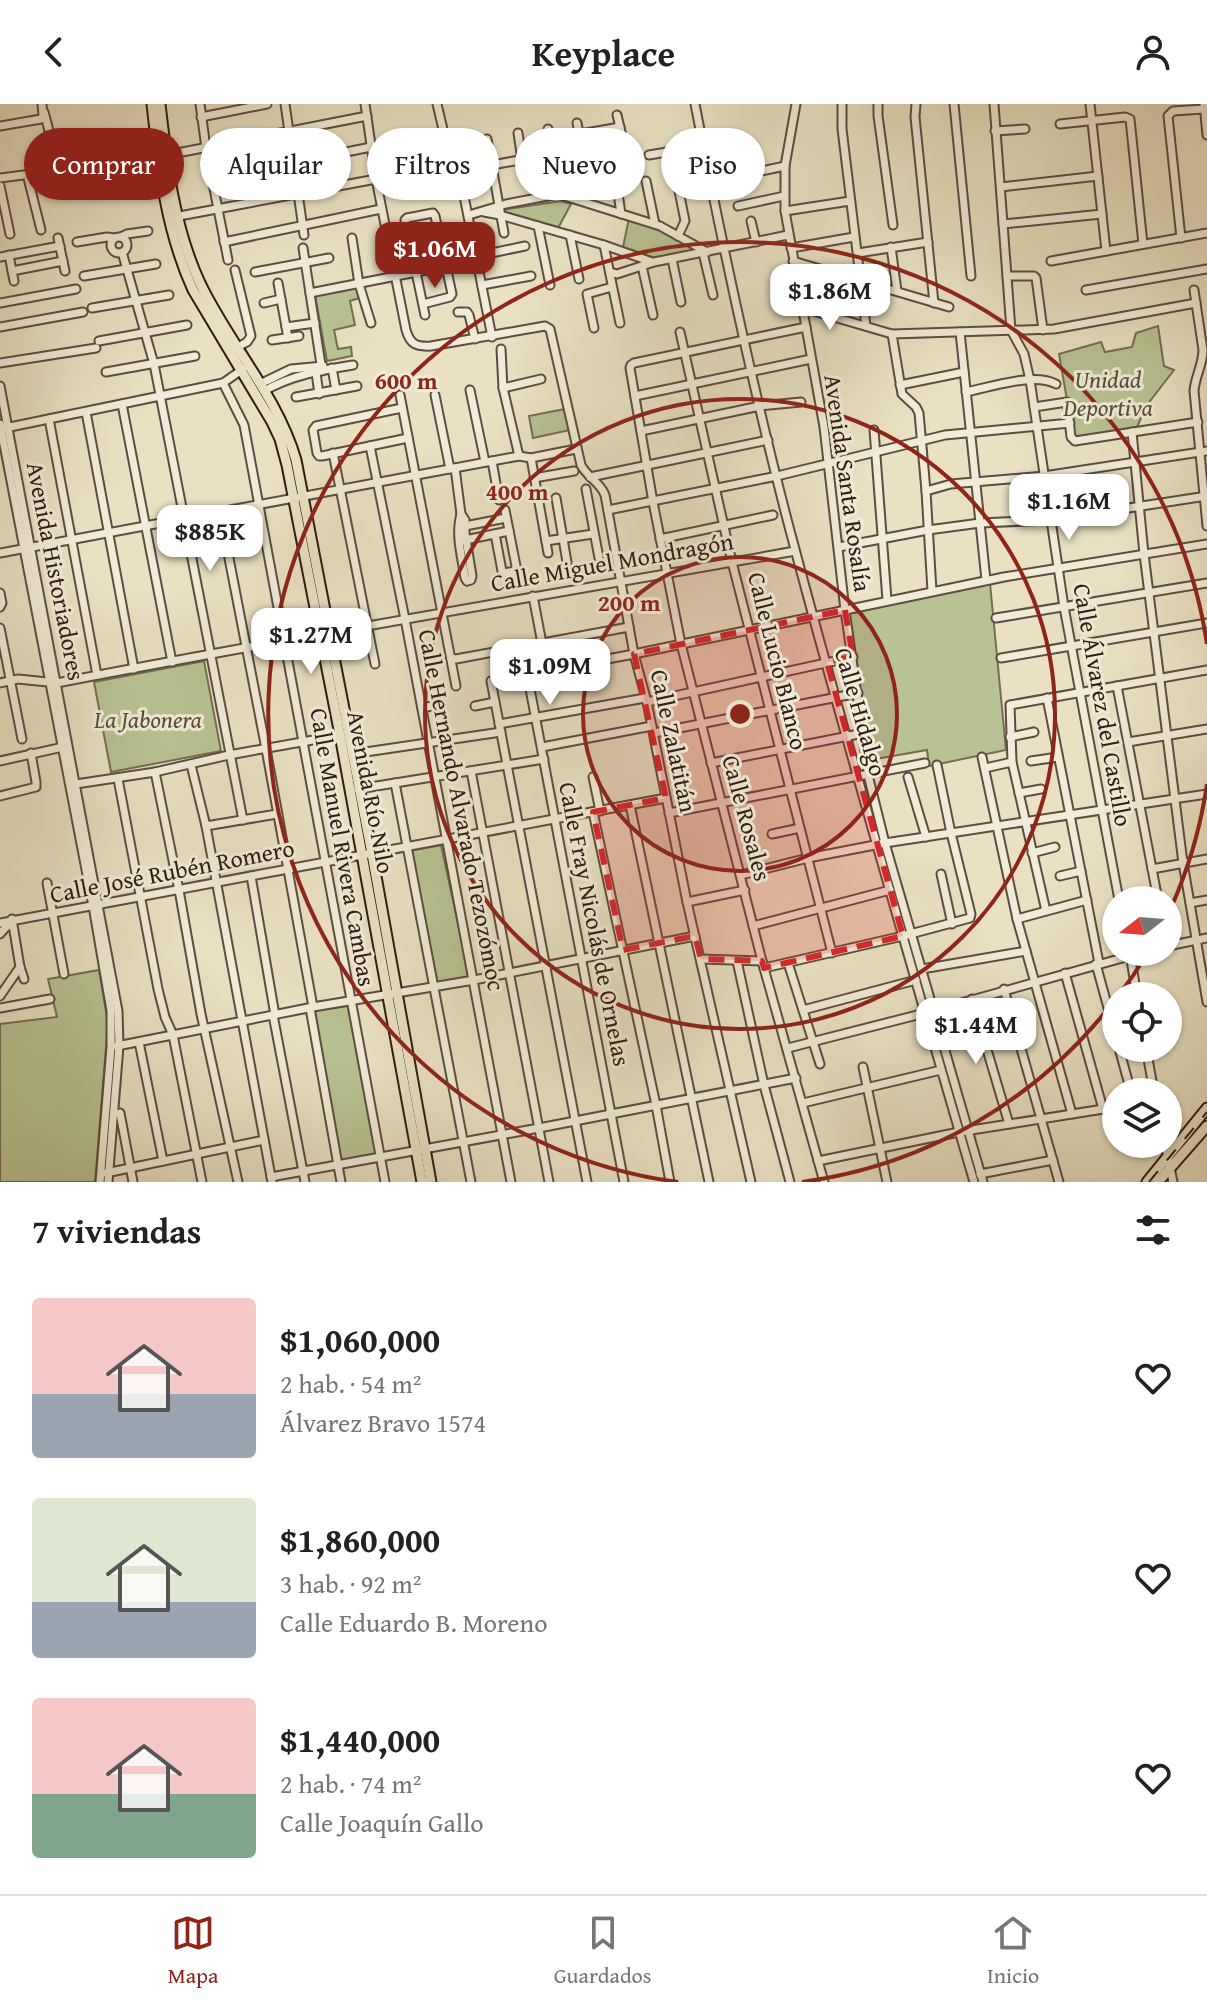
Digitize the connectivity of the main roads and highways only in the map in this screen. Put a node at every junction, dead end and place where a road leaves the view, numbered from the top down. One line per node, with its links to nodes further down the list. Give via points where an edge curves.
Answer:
1 (152, 104): 3 (main road, Avenida Río Nilo)
2 (160, 104): 4 (main road, Avenida Río Nilo)
3 (157, 128)
4 (161, 128)
5 (171, 200): 6 (main road, Avenida Río Nilo, via 173,218 201,285)
6 (245, 368): 7 (main road, Avenida Río Nilo, via 280,439); 7 (main road, Avenida Río Nilo, via 288,434)
7 (299, 497): 8 (main road, Avenida Río Nilo)
8 (344, 735): 9 (main road, Avenida Río Nilo); 9 (main road, Avenida Río Nilo, via 352,754)
9 (367, 855): 12 (main road, Avenida Río Nilo)
10 (1207, 1108): 13 (main road)
11 (1207, 1126): 13 (main road)
12 (420, 1149): 14 (main road, Avenida Río Nilo); 15 (main road, Avenida Río Nilo)
13 (1169, 1162): 16 (main road); 17 (main road)
14 (422, 1182)
15 (431, 1182)
16 (1147, 1182)
17 (1158, 1182)

